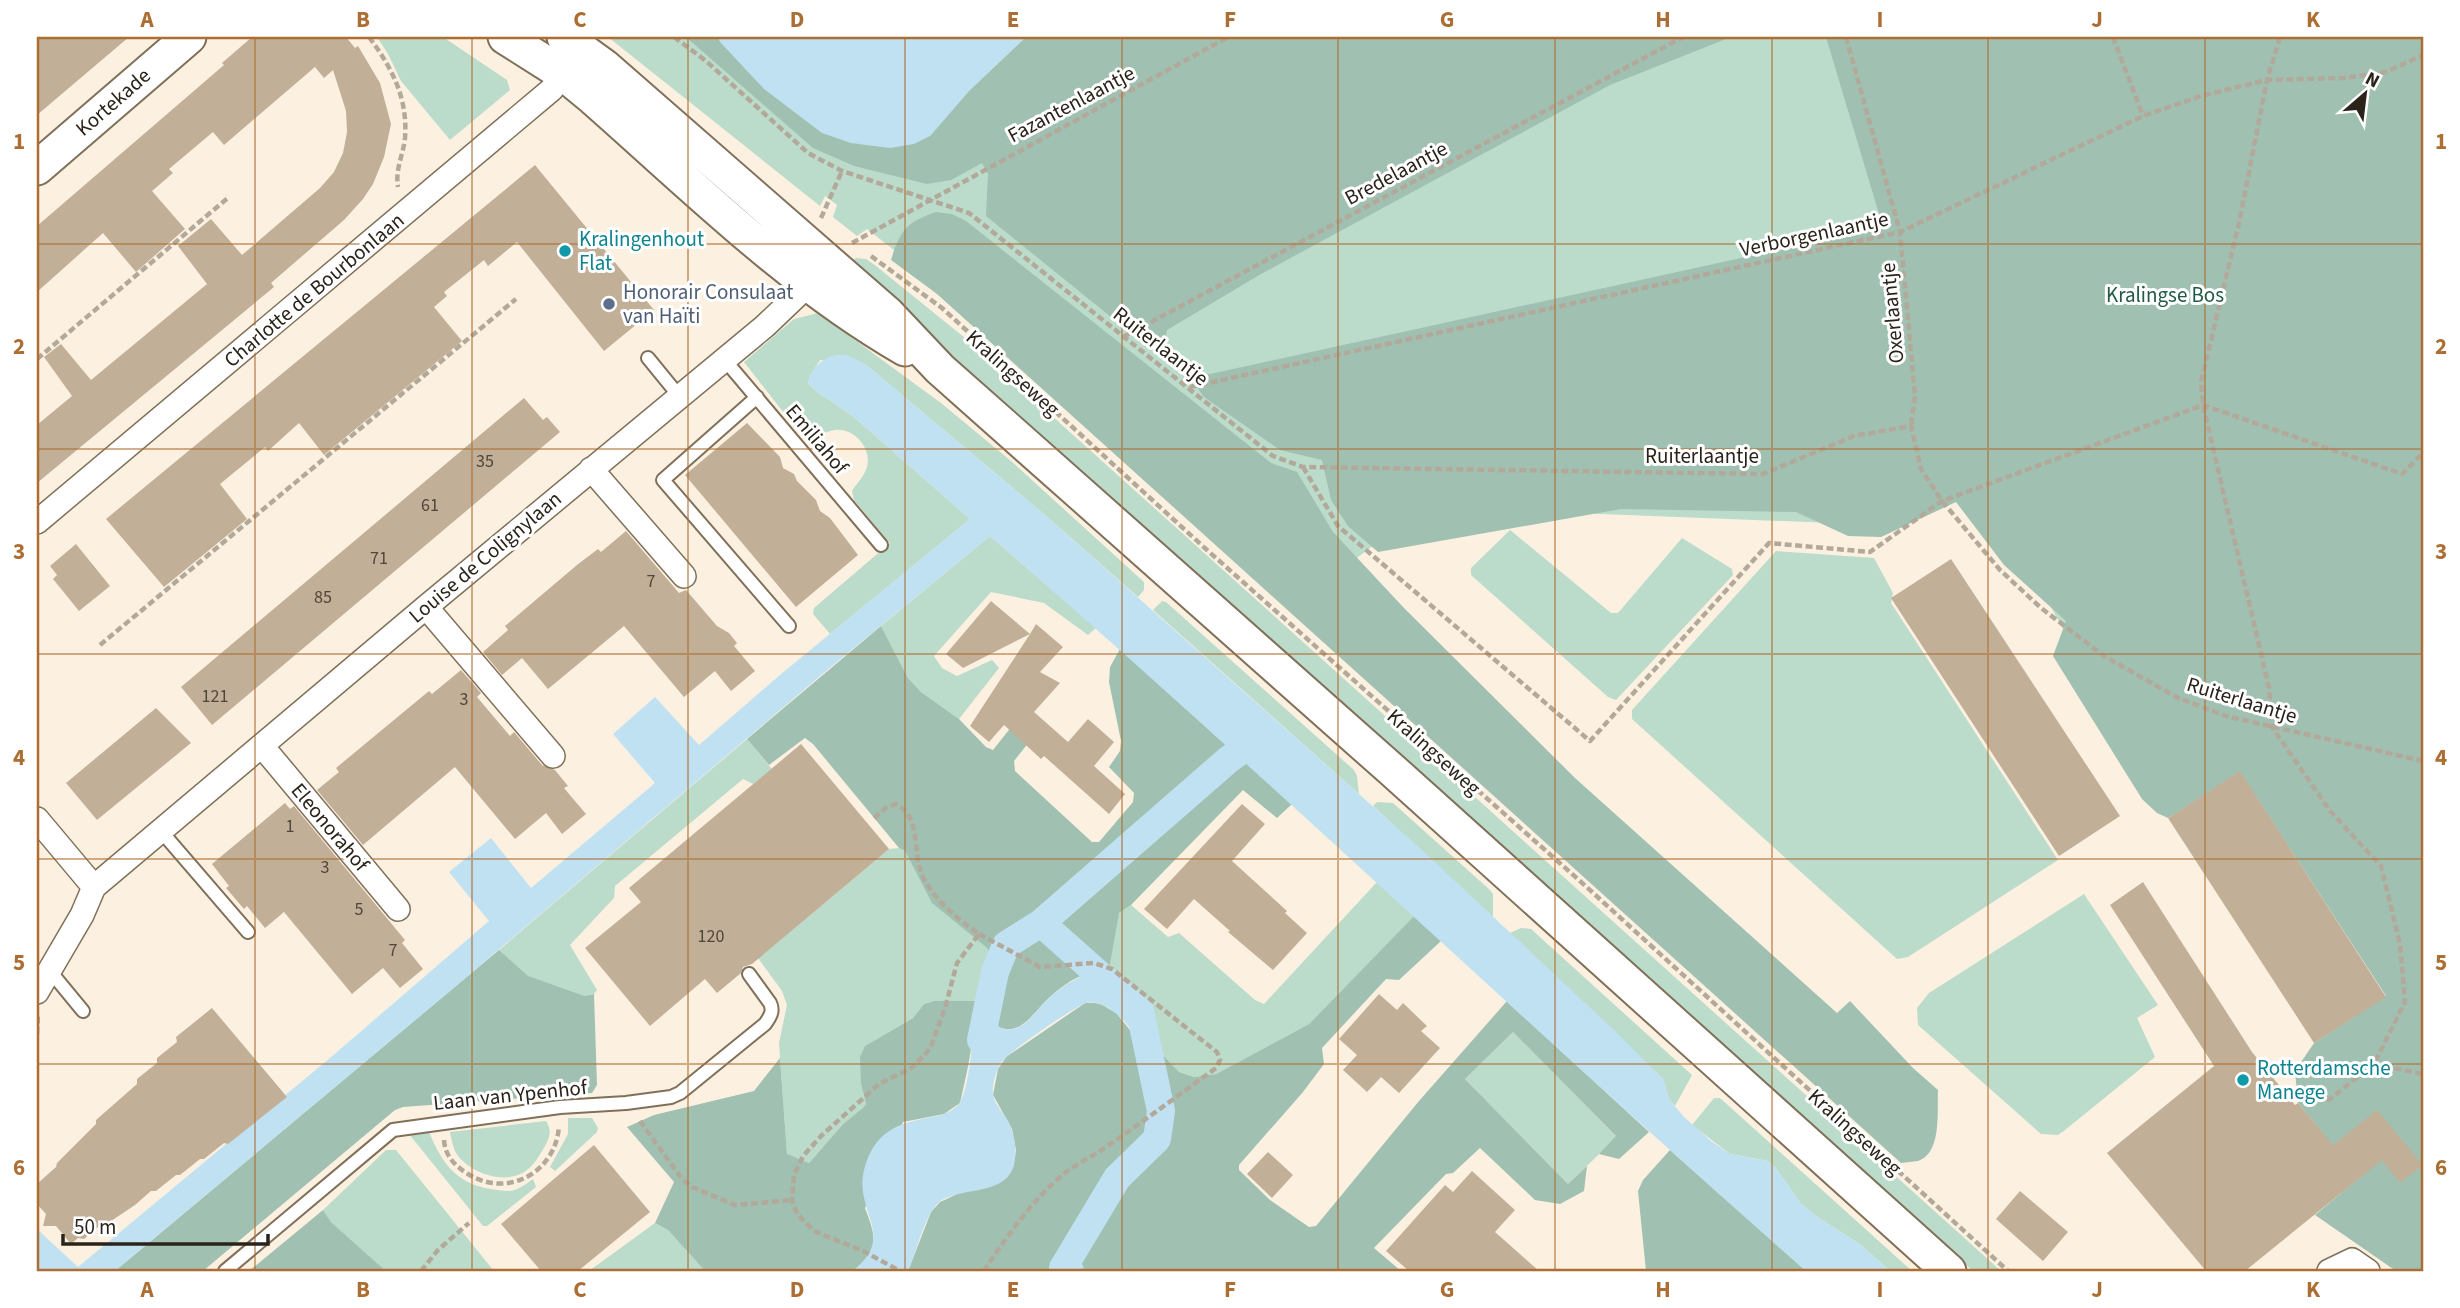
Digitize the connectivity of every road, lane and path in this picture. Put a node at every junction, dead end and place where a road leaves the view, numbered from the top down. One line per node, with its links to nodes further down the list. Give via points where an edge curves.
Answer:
1 (190, 37): 14 (main road, Kortekade)
2 (369, 37): 17 (path, via 400,88 405,139 396,173)
3 (505, 37): 10 (main road, Kralingseweg)
4 (674, 37): 16 (path, Ruiterlaantje, via 808,153 842,171)
5 (1228, 37): 16 (path, Fazantenlaantje)
6 (1683, 37): 21 (path, Bredelaantje)
7 (1846, 37): 18 (path, Oxerlaantje)
8 (2113, 37): 13 (path)
9 (2280, 37): 12 (path)
10 (571, 54): 17 (street, Charlotte de Bourbonlaan, via 551,90); 19 (main road, Kralingseweg, via 780,262)
11 (2423, 55): 12 (path, Verborgenlaantje, via 2386,72 2344,79)
12 (2267, 80): 13 (path, Verborgenlaantje); 28 (path, via 2201,382)
13 (2143, 116): 18 (path, Verborgenlaantje)
14 (37, 168)
15 (229, 197): 23 (path)
16 (929, 200): 19 (path, Fazantenlaantje); 21 (path, Ruiterlaantje, via 969,213)
17 (403, 215): 34 (street, Charlotte de Bourbonlaan)
18 (1900, 232): 25 (path, Verborgenlaantje); 29 (path, Oxerlaantje, via 1915,396)
19 (830, 263): 24 (street, Louise de Colignylaan); 67 (main road, Kralingseweg, via 888,314 940,369); 68 (path, Kralingseweg, via 942,308)
20 (516, 299): 39 (path)
21 (1123, 337): 25 (path, Ruiterlaantje)
22 (648, 358): 26 (lane)
23 (37, 359)
24 (724, 359): 26 (street, Louise de Colignylaan); 27 (lane, Emiliahof)
25 (1189, 387): 31 (path, Ruiterlaantje, via 1273,456)
26 (679, 396): 32 (street, Louise de Colignylaan)
27 (757, 397): 35 (lane, Emiliahof); 38 (lane, via 663,480)
28 (2203, 405): 30 (path, via 2402,474); 33 (path); 40 (path, via 2269,688)
29 (1911, 426): 31 (path, Ruiterlaantje, via 1854,436 1763,474); 33 (path, Ruiterlaantje, via 1921,469)
30 (2423, 453)
31 (1303, 467): 33 (path, via 1338,526 1590,741 1769,543 1870,552)
32 (591, 469): 36 (street); 37 (street, Louise de Colignylaan)
33 (1942, 501): 40 (path, Ruiterlaantje, via 2000,570 2104,656 2178,698)
34 (37, 522)
35 (881, 545)
36 (684, 576)
37 (426, 607): 41 (street, Louise de Colignylaan); 42 (street)
38 (789, 626)
39 (100, 645)
40 (2272, 727): 43 (path, Ruiterlaantje); 55 (path, via 2330,811 2381,866 2400,944 2405,1002)
41 (262, 746): 46 (street, Louise de Colignylaan); 48 (street, Eleonorahof)
42 (553, 756)
43 (2423, 761)
44 (874, 818): 50 (path, via 891,805 901,807 914,826 918,865 925,880 943,907)
45 (37, 819): 47 (street)
46 (161, 831): 47 (street, Louise de Colignylaan); 49 (lane)
47 (94, 887): 51 (street, Louise de Colignylaan)
48 (398, 909)
49 (248, 932)
50 (979, 934): 61 (path, via 957,963 930,1049 913,1067 879,1084 821,1135 797,1165); 66 (path, via 1040,967 1094,963 1112,970 1217,1052 1220,1060 1216,1068 1066,1172 1035,1202)
51 (50, 971): 53 (street, Louise de Colignylaan); 54 (lane)
52 (749, 974): 58 (lane, Laan van Ypenhof, via 772,1007 765,1024 680,1093)
53 (37, 992)
54 (83, 1011)
55 (2374, 1063): 56 (path); 57 (path)
56 (2423, 1074)
57 (2325, 1102)
58 (626, 1103): 59 (lane, Laan van Ypenhof); 61 (path, via 687,1184 735,1205)
59 (560, 1107): 60 (lane, Laan van Ypenhof); 60 (path, via 558,1136 544,1162 531,1175 503,1185 472,1177 453,1163 444,1149)
60 (442, 1122): 63 (lane, Laan van Ypenhof, via 393,1130)
61 (792, 1200): 65 (path, via 797,1214 814,1231)
62 (469, 1223): 64 (path)
63 (225, 1271)
64 (421, 1271)
65 (900, 1271)
66 (984, 1271)
67 (1948, 1271)
68 (2008, 1271)
69 (2329, 1271): 70 (street, via 2352,1260)
70 (2368, 1271)

